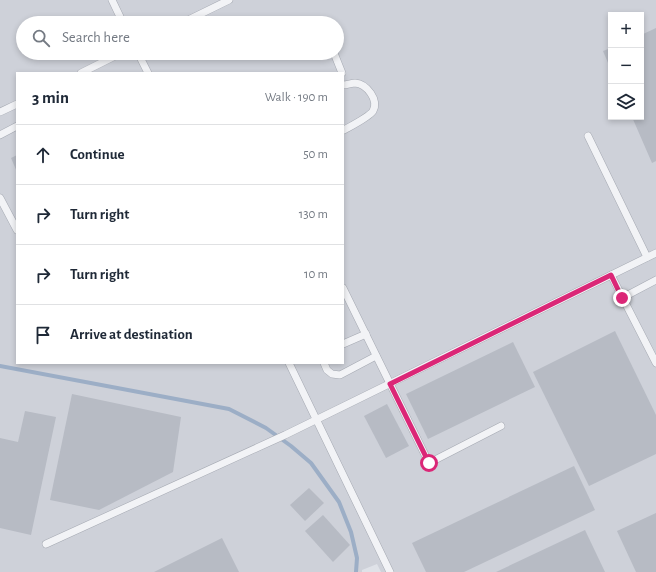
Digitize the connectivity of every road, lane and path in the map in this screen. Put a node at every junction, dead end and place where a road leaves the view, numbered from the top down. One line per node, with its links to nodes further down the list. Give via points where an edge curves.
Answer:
1 (112, 0): 3 (lane)
2 (229, 0): 4 (lane)
3 (120, 16)
4 (196, 16)
5 (107, 60): 8 (lane)
6 (142, 60): 9 (lane)
7 (337, 60): 10 (lane)
8 (83, 72)
9 (148, 72)
10 (342, 72)
11 (344, 85): 15 (lane, via 355,83 366,88 372,96 374,105 370,114)
12 (16, 104): 13 (lane)
13 (0, 112)
14 (16, 126): 16 (lane)
15 (344, 130)
16 (0, 134)
17 (588, 136): 21 (lane)
18 (0, 198): 19 (lane)
19 (16, 228)
20 (656, 253): 21 (lane)
21 (647, 257): 22 (lane)
22 (611, 275): 25 (lane); 32 (lane)
23 (656, 280): 25 (lane)
24 (344, 290): 26 (lane)
25 (622, 298): 29 (lane)
26 (366, 334): 27 (lane); 28 (lane)
27 (344, 344)
28 (376, 356): 31 (lane, via 340,375 332,374); 32 (lane)
29 (656, 363)
30 (289, 364): 33 (lane)
31 (324, 364)
32 (390, 384): 33 (lane); 34 (lane, via 429,463)
33 (317, 420): 35 (lane); 36 (lane)
34 (501, 426)
35 (46, 544)
36 (390, 572)

